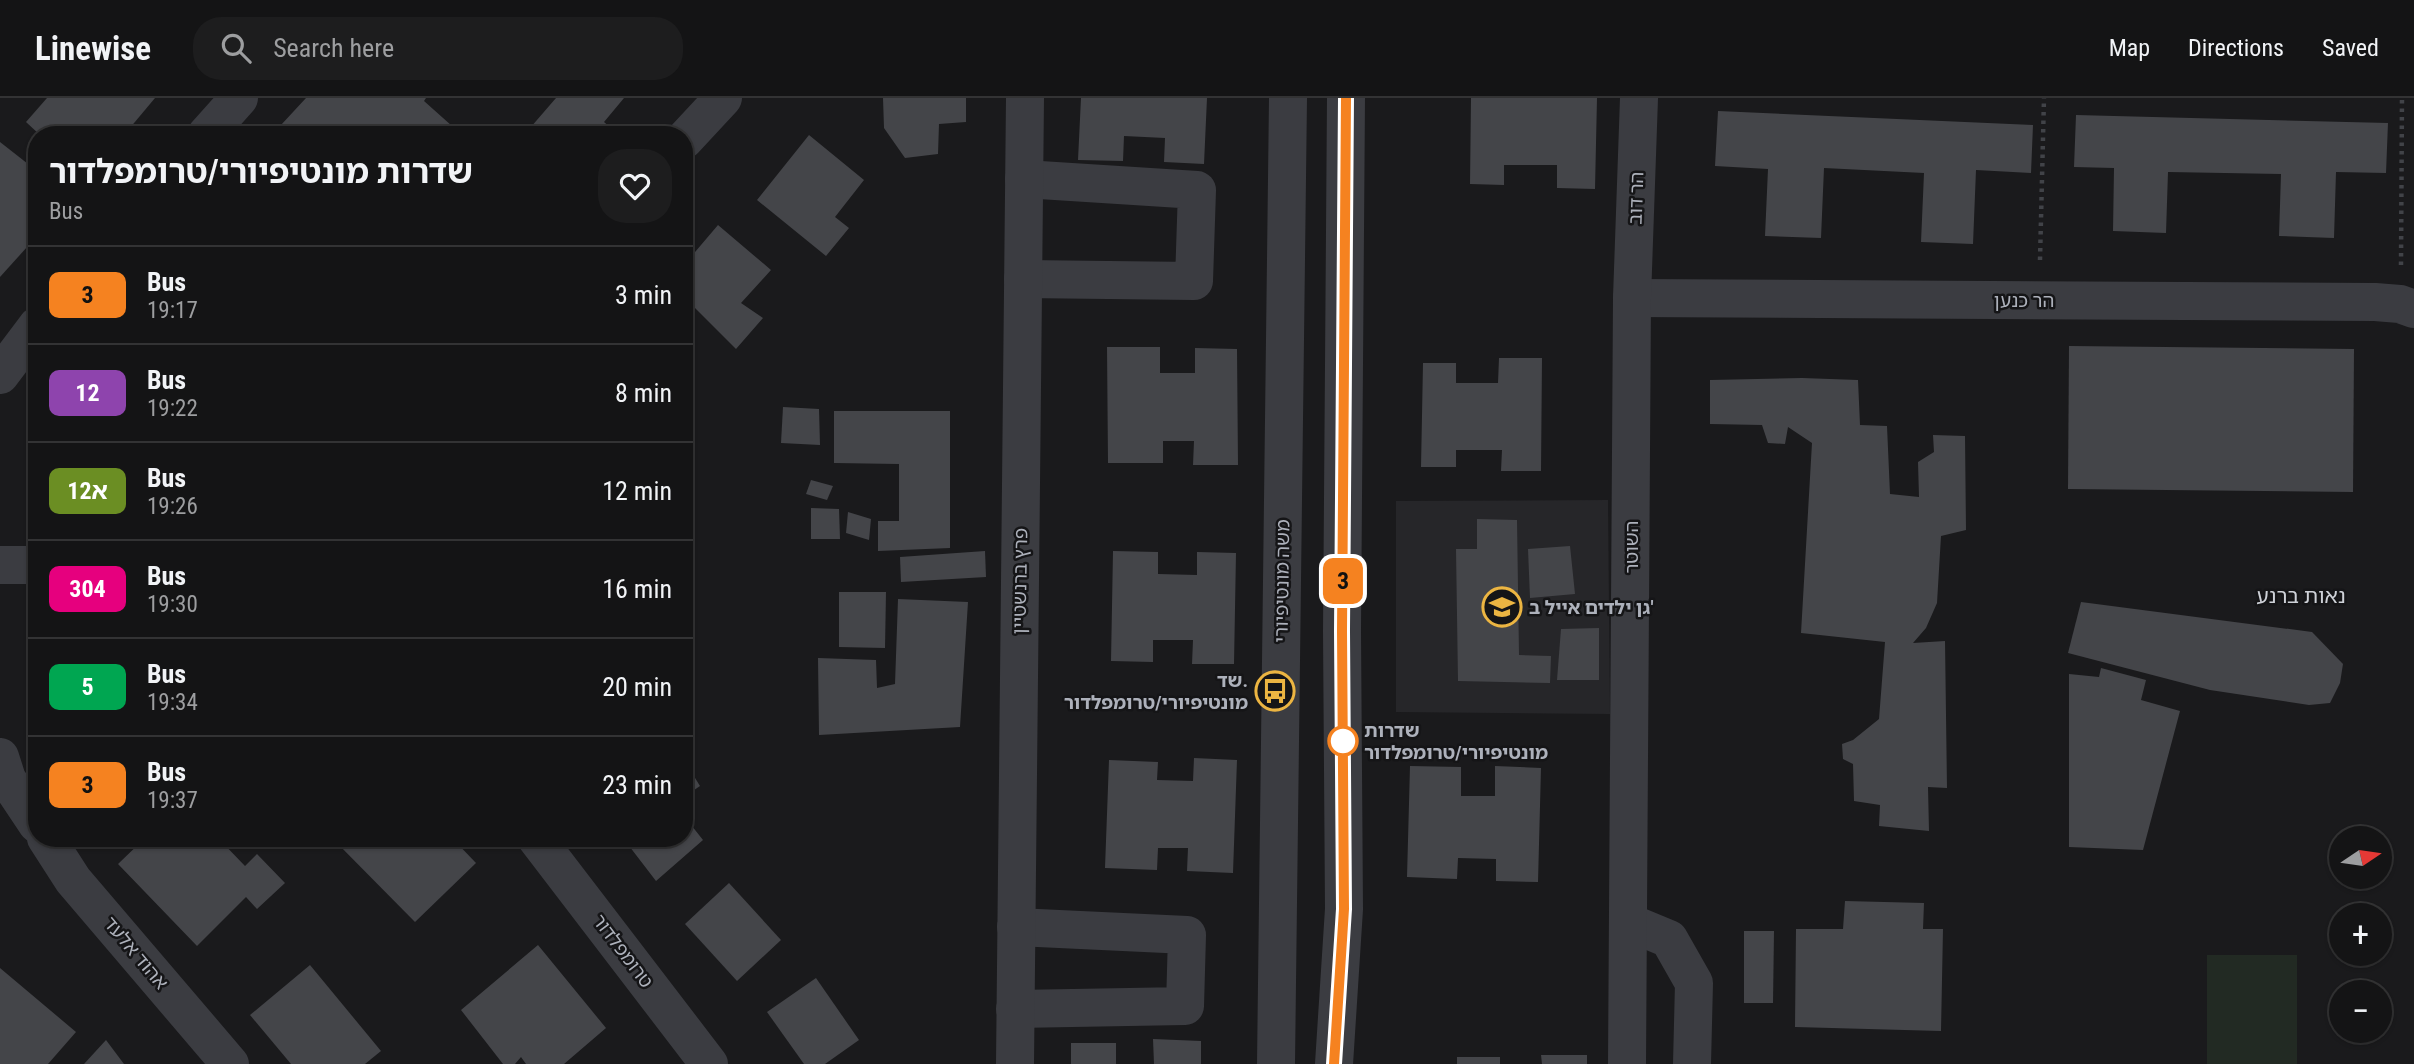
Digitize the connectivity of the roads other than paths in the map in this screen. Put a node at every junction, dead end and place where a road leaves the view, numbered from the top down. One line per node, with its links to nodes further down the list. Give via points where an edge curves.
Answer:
1 (239, 98): 7 (street)
2 (723, 98): 8 (street)
3 (1025, 98): 9 (street, פרץ ברנשטיין)
4 (1287, 98): 27 (street, משה מונטיפיורי)
5 (1346, 98): 28 (street, via 1344,909)
6 (1639, 98): 11 (street, הר דוב)
7 (214, 126)
8 (693, 130)
9 (1024, 178): 10 (street, פרץ ברנשטיין); 10 (street, via 1197,190 1194,281)
10 (1023, 279): 22 (street, פרץ ברנשטיין)
11 (1632, 298): 12 (street, הר כנען, via 2361,302); 21 (street, השוטר)
12 (2407, 307)
13 (28, 338): 14 (street)
14 (0, 375)
15 (0, 565): 16 (street)
16 (28, 565)
17 (0, 757): 18 (street, via 7,779)
18 (28, 810)
19 (52, 847): 24 (street, אהוד אלעד, via 74,880)
20 (543, 847): 25 (street, טרומפלדור)
21 (1628, 922): 29 (street, השוטר); 30 (street, via 1669,939 1694,983)
22 (1016, 927): 23 (street, פרץ ברנשטיין); 23 (street, via 1187,935 1185,1006)
23 (1015, 1009): 26 (street, פרץ ברנשטיין)
24 (230, 1064)
25 (709, 1064)
26 (1014, 1064)
27 (1276, 1064)
28 (1334, 1064)
29 (1627, 1064)
30 (1692, 1064)

